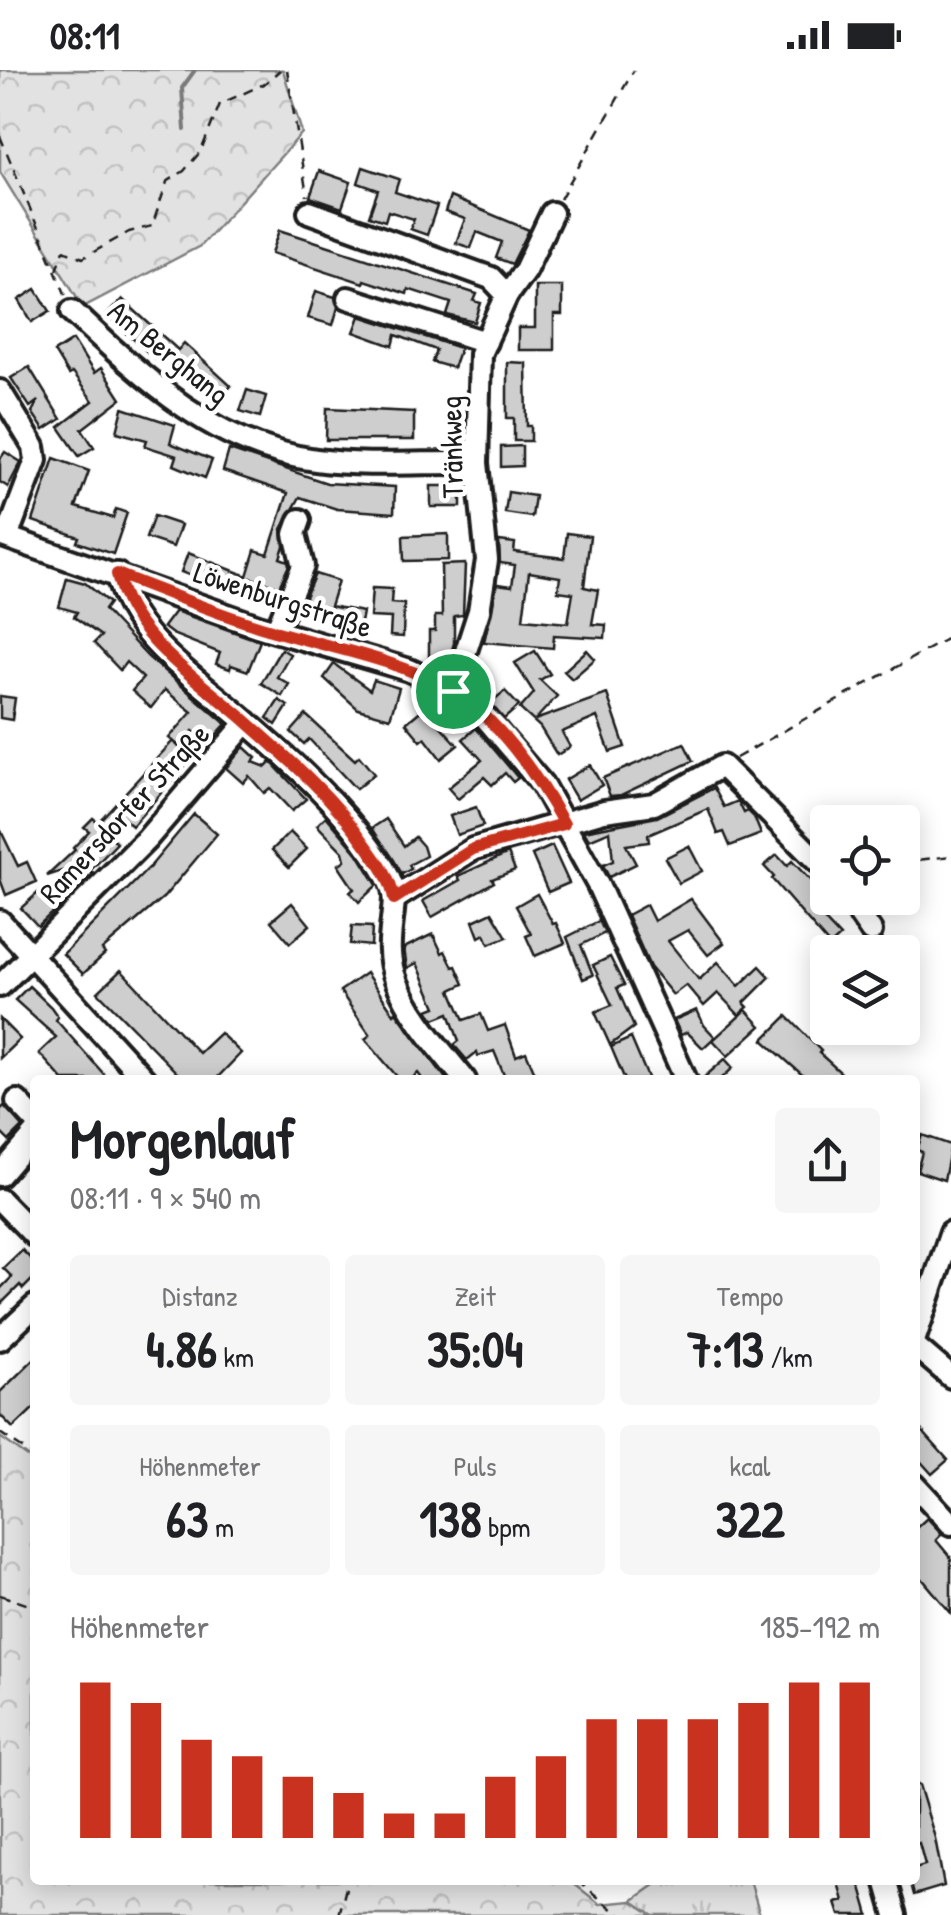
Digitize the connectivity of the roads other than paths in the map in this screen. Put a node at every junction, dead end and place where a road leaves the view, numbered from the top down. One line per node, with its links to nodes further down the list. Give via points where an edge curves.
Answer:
1 (309, 212): 3 (street, via 491,278)
2 (552, 214): 3 (street, Tränkweg)
3 (508, 295): 6 (street, Tränkweg)
4 (348, 298): 6 (street)
5 (72, 311): 8 (street, Am Berghang, via 188,412 258,445 313,460)
6 (486, 342): 8 (street, Tränkweg, via 480,354)
7 (0, 391): 10 (street, via 36,460)
8 (477, 463): 13 (street, Tränkweg, via 487,560 479,611)
9 (300, 520): 12 (street, via 295,534 303,566)
10 (4, 536): 11 (street, Löwenburgstraße)
11 (117, 574): 12 (street, Löwenburgstraße); 14 (street, via 122,600 156,644)
12 (276, 631): 13 (street, Löwenburgstraße, via 408,670)
13 (453, 691): 15 (street, Löwenburgstraße, via 518,754)
14 (248, 722): 17 (street, via 357,832); 21 (street, Ramersdorfer Straße, via 147,839)
15 (564, 824): 16 (street, via 654,804 722,766); 17 (street, via 473,849); 25 (street, Löwenburgstraße)
16 (810, 854)
17 (394, 899): 24 (street, via 389,938 395,978 418,1022)
18 (860, 915): 20 (street)
19 (0, 920): 21 (street)
20 (871, 932)
21 (32, 956): 22 (street, Ramersdorfer Straße); 23 (street)
22 (0, 986)
23 (140, 1075)
24 (461, 1075)
25 (684, 1075)
26 (17, 1101): 27 (street)
27 (30, 1115)
28 (30, 1140): 29 (street)
29 (0, 1175)
30 (0, 1200): 31 (street)
31 (30, 1231)
32 (951, 1232): 34 (street)
33 (30, 1311): 35 (street)
34 (920, 1323)
35 (0, 1339)
36 (920, 1350): 37 (street)
37 (951, 1377)
38 (920, 1490): 39 (street)
39 (951, 1524)
40 (887, 1885): 41 (street)
41 (896, 1915)

